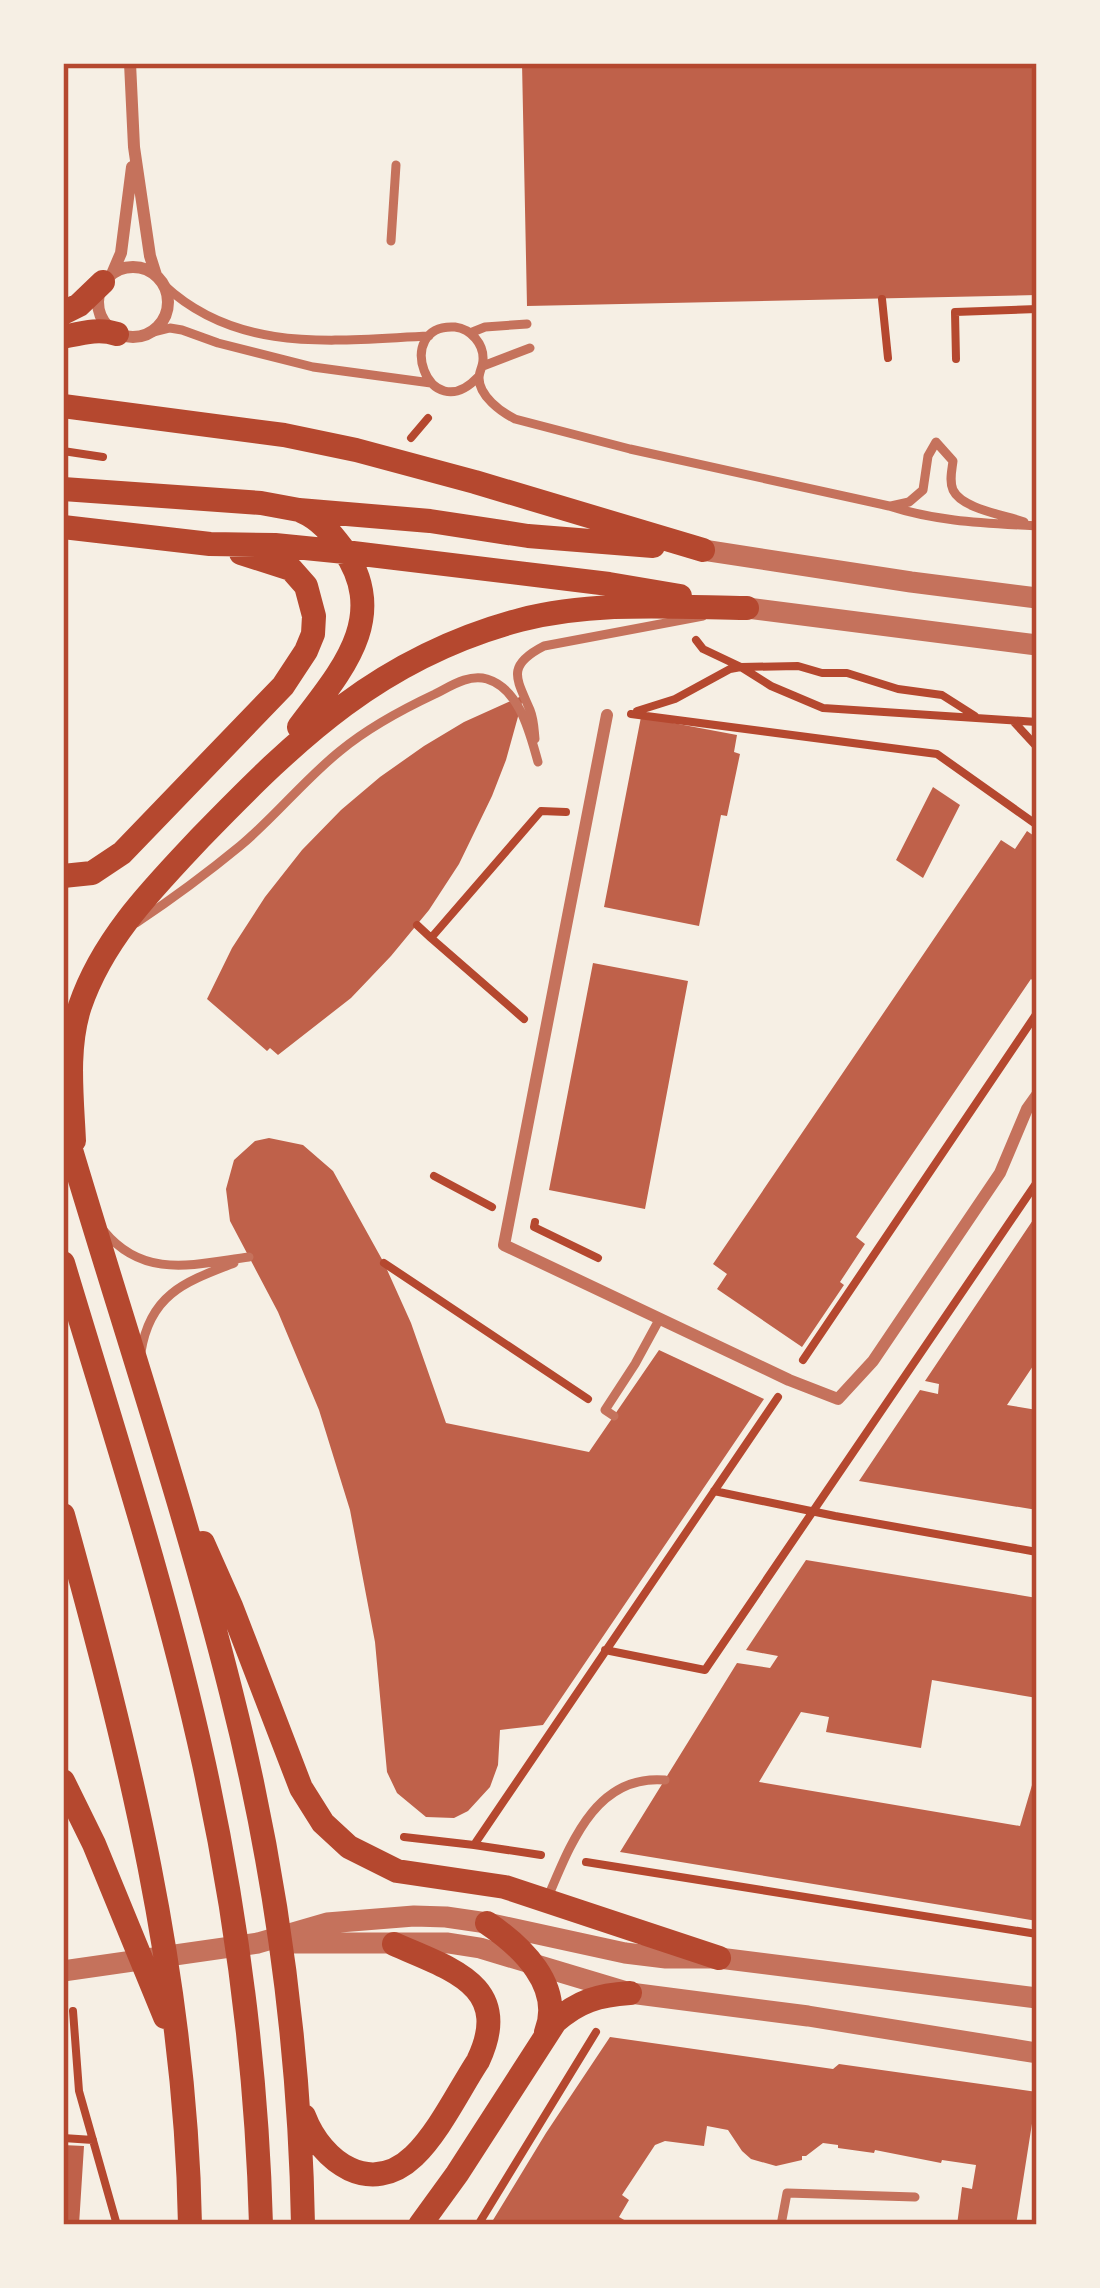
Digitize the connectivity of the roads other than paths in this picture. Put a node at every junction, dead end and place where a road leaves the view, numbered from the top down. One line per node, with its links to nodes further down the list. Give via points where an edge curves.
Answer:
1 (130, 63): 2 (street)
2 (134, 148): 5 (street, via 121,253); 6 (street)
3 (396, 165): 4 (lane)
4 (391, 241)
5 (107, 278): 6 (street, via 134,267); 7 (main road); 11 (street, via 98,293 100,317)
6 (160, 280): 9 (street, via 165,317); 12 (lane, via 200,312 286,339)
7 (63, 313)
8 (527, 324): 10 (lane)
9 (150, 333): 11 (street); 16 (lane, via 182,330 313,367)
10 (470, 333): 12 (lane, via 458,327); 15 (lane, via 479,342)
11 (117, 334): 13 (main road)
12 (429, 336): 16 (lane, via 421,365)
13 (63, 337)
14 (530, 347): 15 (lane)
15 (481, 371): 16 (lane, via 465,388); 21 (lane, via 489,399 515,419)
16 (431, 383)
17 (63, 406): 26 (main road, via 356,450)
18 (63, 475): 20 (main road)
19 (63, 489): 20 (main road)
20 (155, 494): 22 (main road)
21 (890, 506): 23 (lane, via 956,522); 23 (lane, via 923,490 936,442 953,460 953,491 964,503)
22 (299, 510): 26 (main road); 27 (main road)
23 (1036, 526)
24 (63, 527): 25 (main road)
25 (210, 544): 27 (main road); 33 (main road, via 298,575 314,616 306,651 283,686 122,854 92,873)
26 (703, 550): 28 (street)
27 (345, 552): 29 (main road); 32 (main road, via 362,593 361,628 346,663)
28 (1037, 598)
29 (747, 608): 30 (street); 32 (main road, via 603,607 491,629 375,683); 34 (lane, via 544,646 529,656 516,675 534,721 538,763 514,703 484,678 463,680 391,716 336,753 182,892)
30 (1037, 645)
31 (607, 715): 40 (street, via 504,1245)
32 (274, 761): 34 (main road)
33 (63, 877)
34 (116, 936): 37 (main road, via 74,1032)
35 (1037, 1095): 40 (street, via 1000,1173 873,1361 838,1399)
36 (63, 1124): 37 (main road)
37 (74, 1162): 38 (main road)
38 (92, 1214): 41 (main road); 41 (lane, via 110,1238 158,1266 249,1257 166,1296 146,1330)
39 (63, 1264): 62 (main road, via 149,1553 219,1838 244,1992)
40 (659, 1320): 42 (lane)
41 (139, 1370): 43 (main road)
42 (609, 1413)
43 (164, 1453): 47 (main road, via 301,1788 323,1822 397,1871); 59 (main road, via 245,1753 274,1897)
44 (63, 1515): 56 (main road, via 148,1849)
45 (665, 1780): 47 (lane, via 625,1783 600,1800)
46 (64, 1784): 56 (main road)
47 (547, 1899): 51 (main road)
48 (487, 1923): 49 (street, via 414,1916 327,1923); 51 (street, via 625,1953); 52 (main road)
49 (258, 1943): 50 (street); 53 (street)
50 (394, 1944): 52 (street, via 448,1943); 59 (main road, via 478,1989 488,2013 478,2061 425,2143 387,2171 342,2167)
51 (719, 1958): 55 (street)
52 (533, 1962): 54 (street); 57 (main road, via 551,2010)
53 (63, 1971)
54 (630, 1993): 57 (main road, via 591,1998); 58 (street)
55 (1037, 1998)
56 (166, 2005): 61 (main road, via 178,2047)
57 (547, 2032): 64 (main road)
58 (1037, 2053)
59 (298, 2101): 63 (main road)
60 (915, 2198): 65 (lane, via 787,2193)
61 (190, 2225)
62 (261, 2225)
63 (303, 2225)
64 (420, 2225)
65 (781, 2225)

